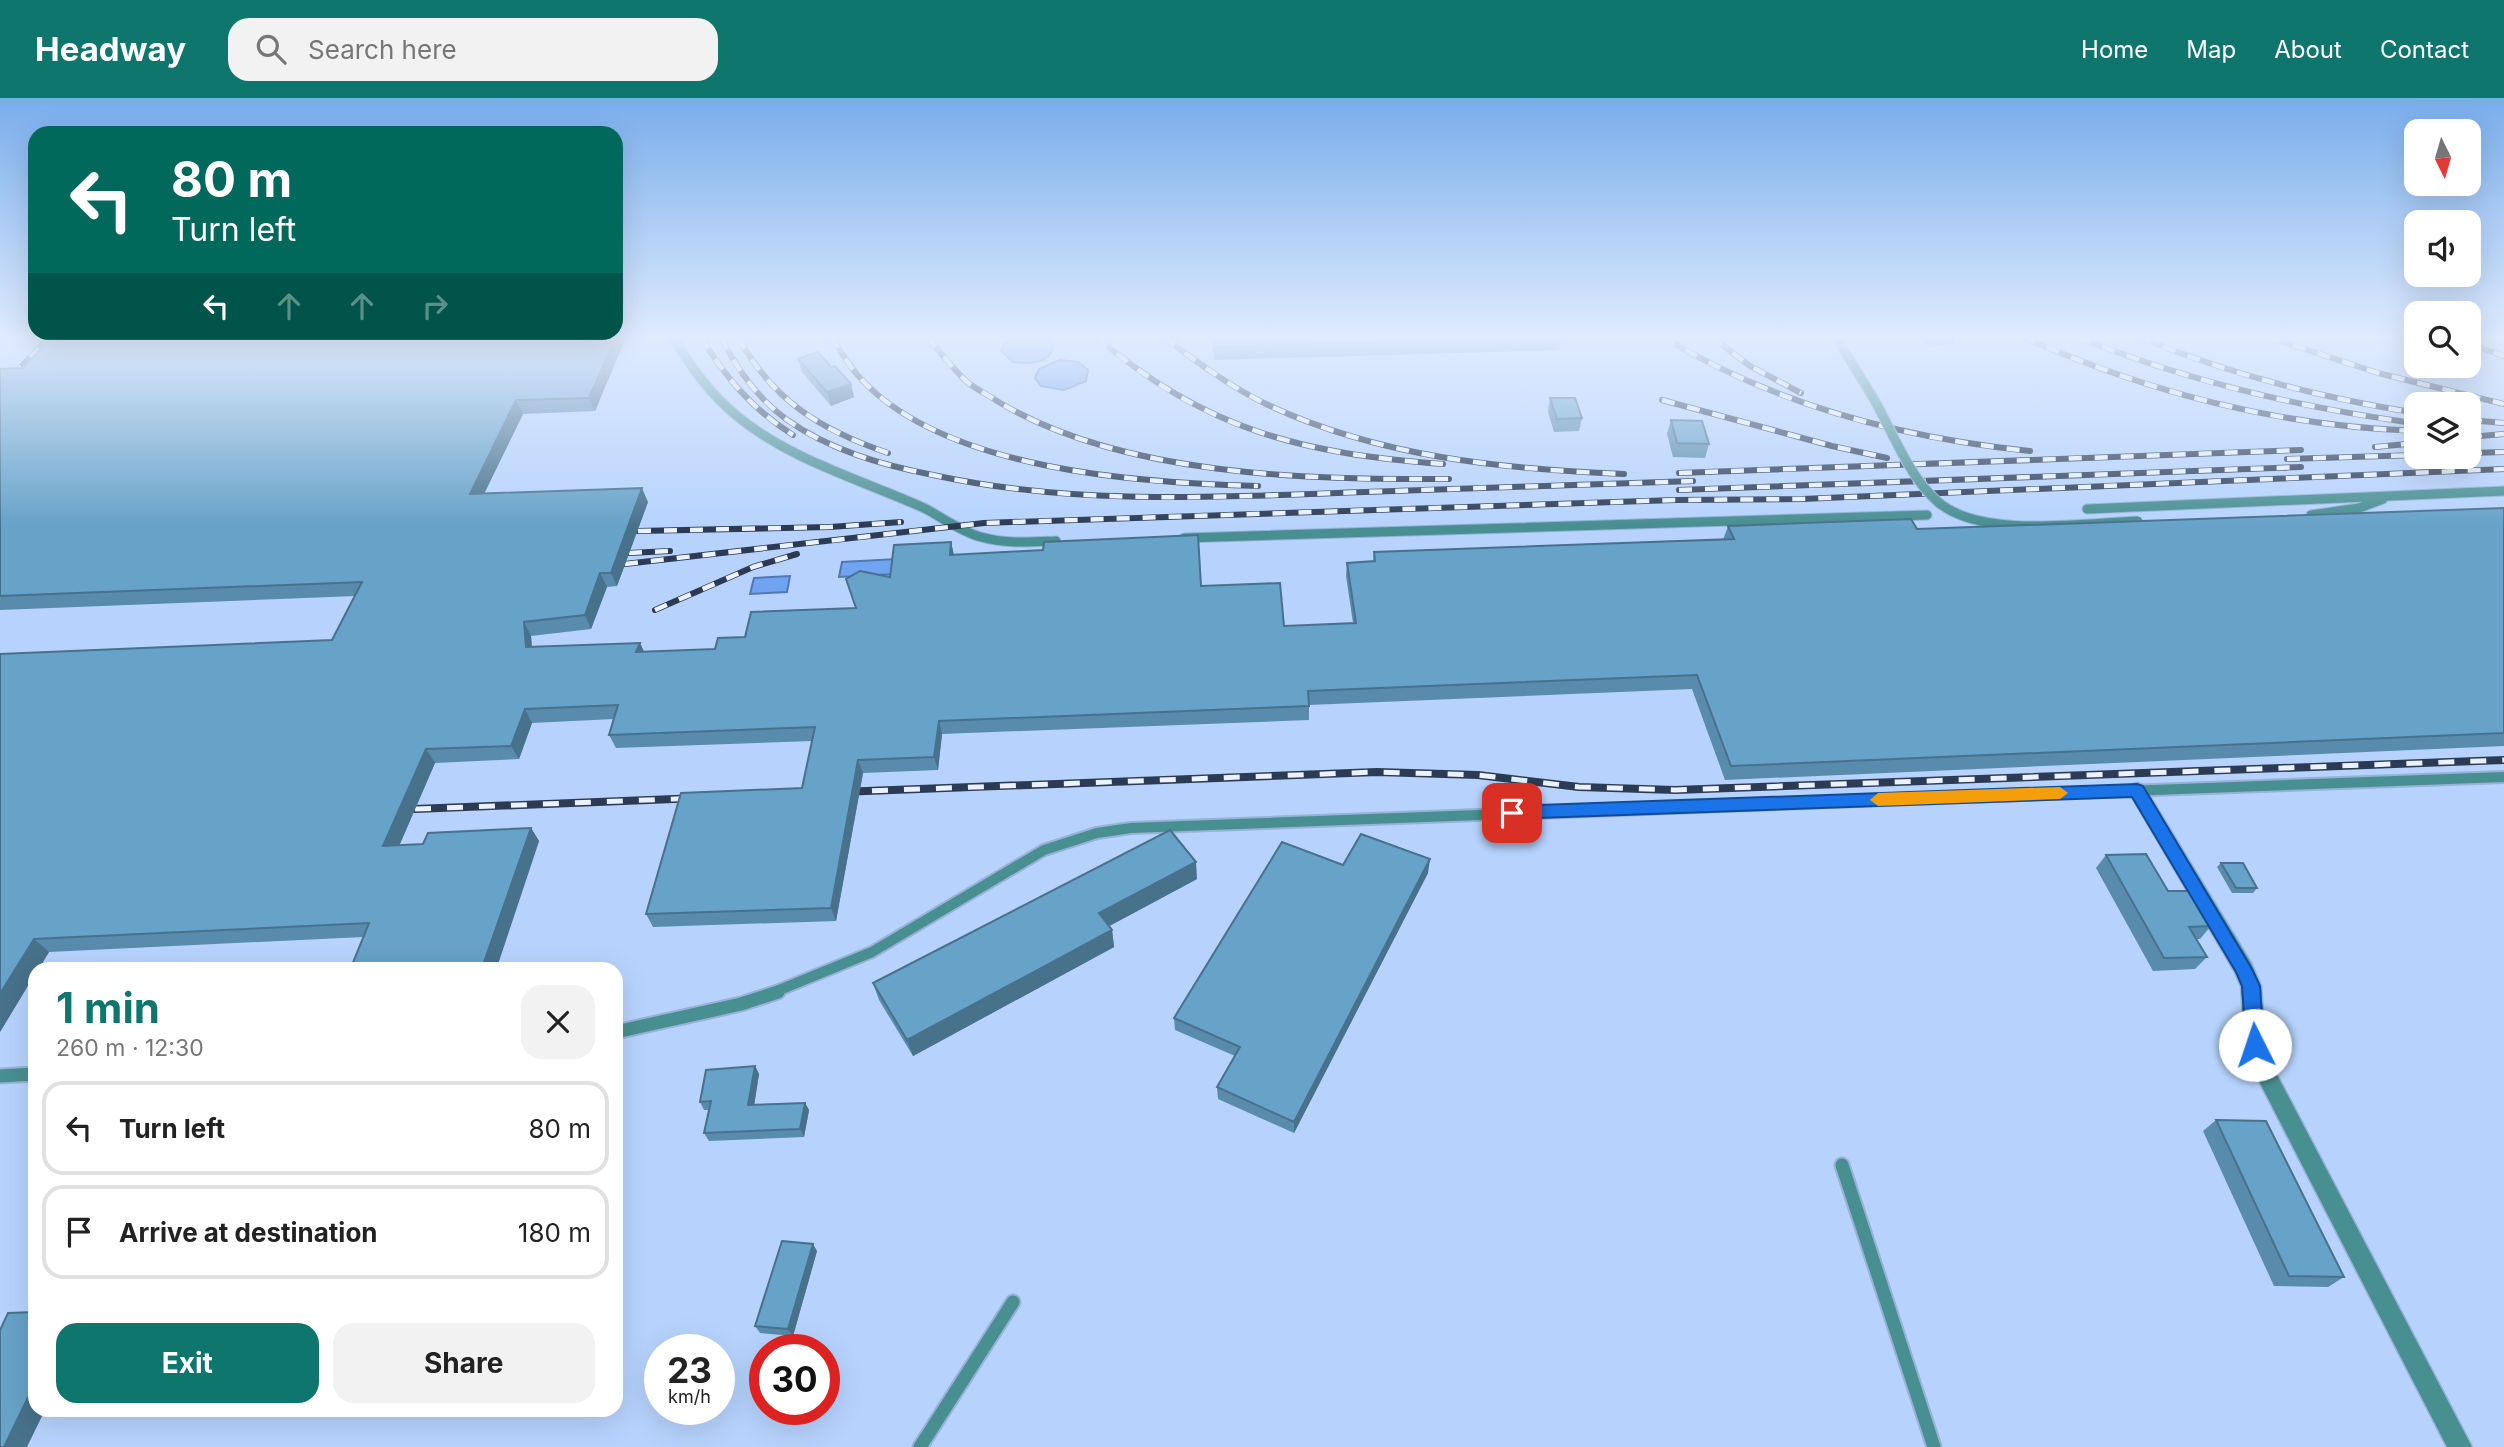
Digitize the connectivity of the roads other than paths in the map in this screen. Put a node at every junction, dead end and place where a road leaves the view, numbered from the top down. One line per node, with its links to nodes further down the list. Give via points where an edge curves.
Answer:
1 (719, 400): 10 (lane, via 789,450 979,537 1010,542)
2 (1874, 400): 8 (lane, bridge, via 1925,485 1956,515 2016,524)
3 (2504, 491): 4 (lane)
4 (2392, 495): 5 (lane); 7 (lane, via 2359,508)
5 (2087, 509)
6 (1927, 515): 9 (lane)
7 (2300, 516)
8 (2149, 521)
9 (1168, 538)
10 (1071, 541)
11 (2504, 778): 12 (lane)
12 (2137, 790): 13 (lane, via 1349,818 1097,833 1017,864 872,952 831,971 741,1004); 20 (street, via 2244,969 2251,986 2255,1045 2266,1076)
13 (623, 1030)
14 (28, 1074): 15 (lane)
15 (0, 1076)
16 (1842, 1165): 19 (lane)
17 (1013, 1302): 18 (lane)
18 (920, 1447)
19 (1934, 1447)
20 (2460, 1447)

